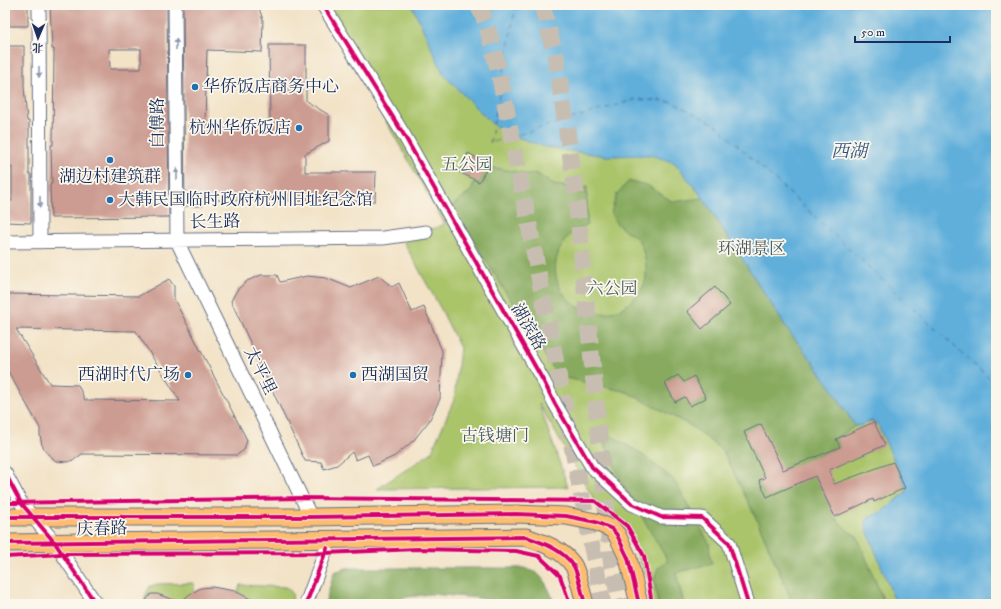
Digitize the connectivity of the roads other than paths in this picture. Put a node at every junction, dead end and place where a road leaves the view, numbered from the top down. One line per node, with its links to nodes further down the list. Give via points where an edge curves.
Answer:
1 (39, 5): 7 (street, one-way to 7)
2 (176, 5): 5 (street, 白傅路, one-way to 2)
3 (323, 5): 19 (street, 湖滨路, via 404,135 592,467 632,504 661,517 702,518 729,543)
4 (426, 232): 5 (street, 长生路, via 383,238)
5 (177, 241): 7 (street, 长生路); 9 (street, 太平里)
6 (5, 242): 7 (street, 长生路)
7 (40, 242)
8 (5, 473): 11 (street)
9 (311, 517): 11 (main road, 庆春路); 18 (main road, 庆春路, via 516,514 566,516 596,522 612,529 617,535 628,558)
10 (5, 518): 11 (main road, 庆春路)
11 (34, 518): 14 (street)
12 (330, 539): 14 (main road, 庆春路); 16 (street); 17 (main road, 庆春路, via 526,537 559,551 574,566)
13 (5, 543): 14 (main road, 庆春路)
14 (55, 543): 15 (street)
15 (96, 604)
16 (306, 604)
17 (585, 604)
18 (639, 604)
19 (748, 604)

